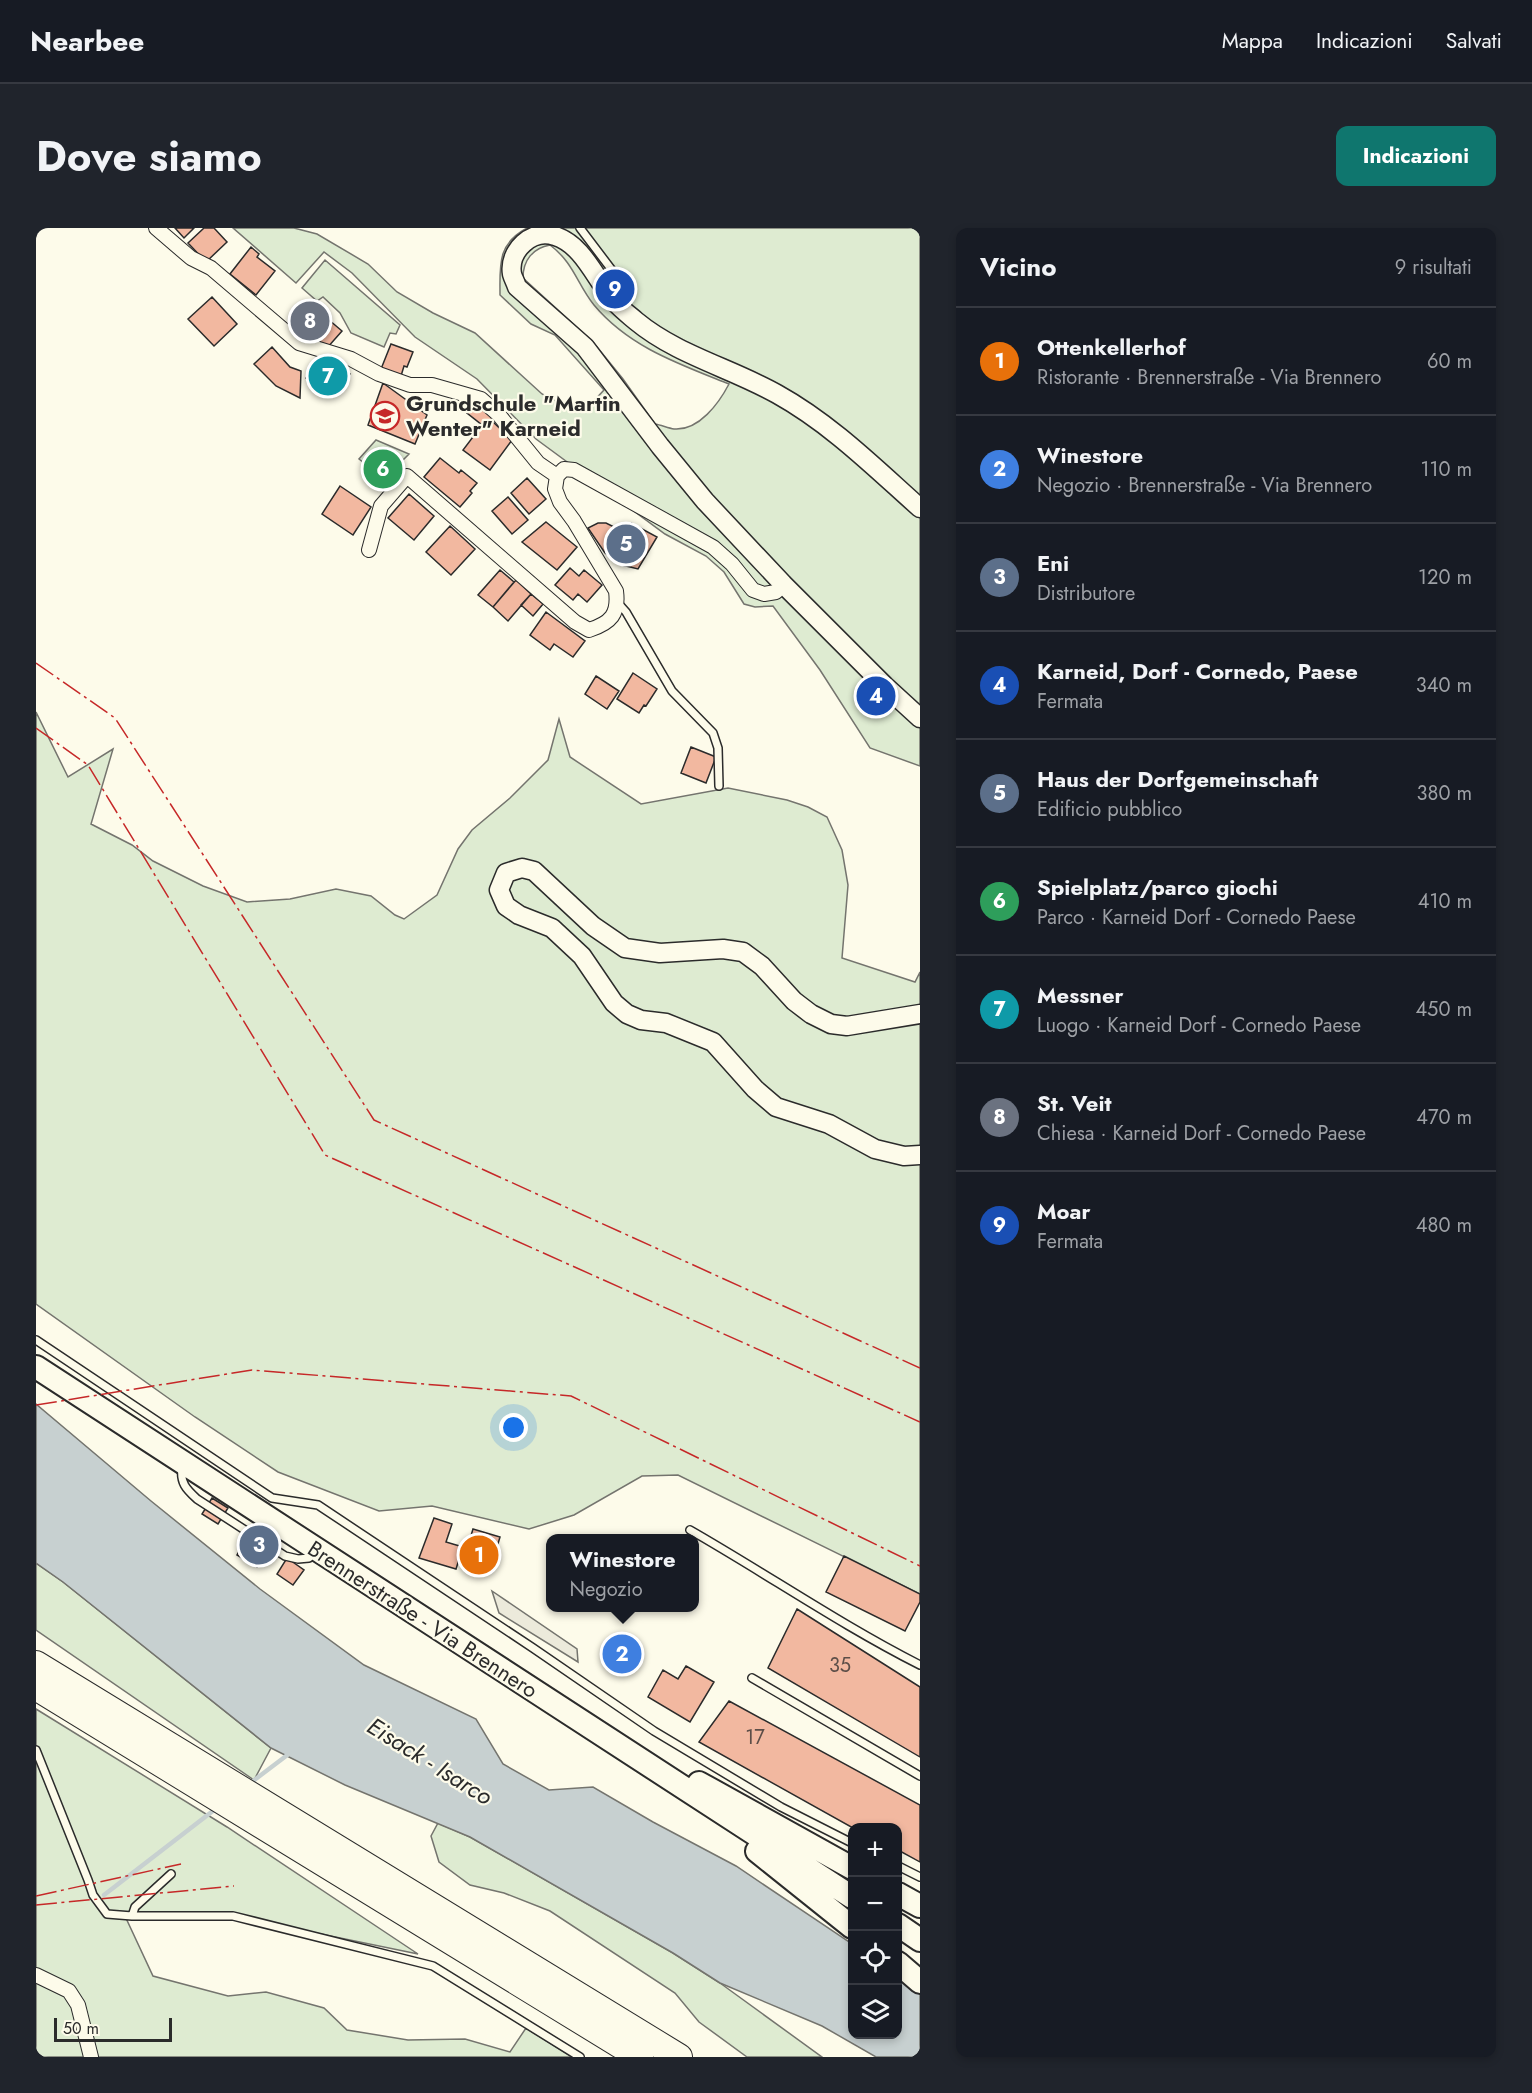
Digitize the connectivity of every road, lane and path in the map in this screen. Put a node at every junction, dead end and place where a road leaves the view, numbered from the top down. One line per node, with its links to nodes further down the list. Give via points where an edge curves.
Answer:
1 (156, 228): 4 (street, via 191,258 211,268 299,343 351,359 410,385 432,385 481,399 538,463)
2 (581, 229): 3 (lane, via 627,290)
3 (620, 307): 5 (street, via 654,334 777,394 820,421); 7 (street, via 568,242 544,233 519,248 512,274 517,287 585,347 705,501)
4 (557, 476): 7 (street, via 564,469 574,470 713,547 753,590 764,594 776,592); 8 (street, via 555,489 560,502 616,591)
5 (920, 508)
6 (369, 550): 8 (street, via 381,506 406,476 575,622 590,630 604,626)
7 (783, 584): 9 (street)
8 (618, 603): 10 (lane, via 672,691 713,733 718,748)
9 (920, 718)
10 (719, 786)
11 (920, 1014): 12 (street, via 847,1026 831,1024 794,1001 762,966 743,952 723,949 660,953 625,948 593,926 534,871 522,868 506,873 499,890 506,906 552,928 582,956 614,1003 627,1014 666,1023 713,1042 776,1107 829,1124 875,1149 904,1156)
12 (920, 1155)
13 (36, 1340): 29 (lane, via 272,1498 318,1505 654,1731 781,1807)
14 (36, 1367): 24 (main road, Brennerstraße - Via Brennero)
15 (690, 1530): 16 (lane)
16 (697, 1534)
17 (699, 1535): 20 (lane)
18 (36, 1654): 22 (highway)
19 (36, 1664): 22 (highway)
20 (920, 1665)
21 (752, 1678): 27 (lane)
22 (67, 1683): 26 (highway)
23 (36, 1687): 26 (highway)
24 (604, 1736): 28 (main road); 31 (main road, via 725,1796)
25 (36, 1750): 38 (lane, via 93,1895 107,1914)
26 (185, 1767): 30 (highway)
27 (920, 1776)
28 (718, 1811): 35 (main road); 39 (main road, via 759,1853)
29 (848, 1841)
30 (315, 1846): 47 (highway); 48 (highway)
31 (848, 1866)
32 (902, 1868): 34 (lane)
33 (171, 1874): 38 (lane, via 135,1907)
34 (920, 1877)
35 (848, 1894)
36 (902, 1897): 37 (main road)
37 (920, 1906)
38 (132, 1916): 46 (lane, via 233,1916 434,1966)
39 (848, 1924)
40 (902, 1928): 41 (main road)
41 (920, 1940)
42 (902, 1967): 44 (main road)
43 (36, 1975): 45 (street, via 69,1991 78,2005)
44 (920, 1982)
45 (91, 2057)
46 (580, 2057)
47 (640, 2057)
48 (678, 2057)

